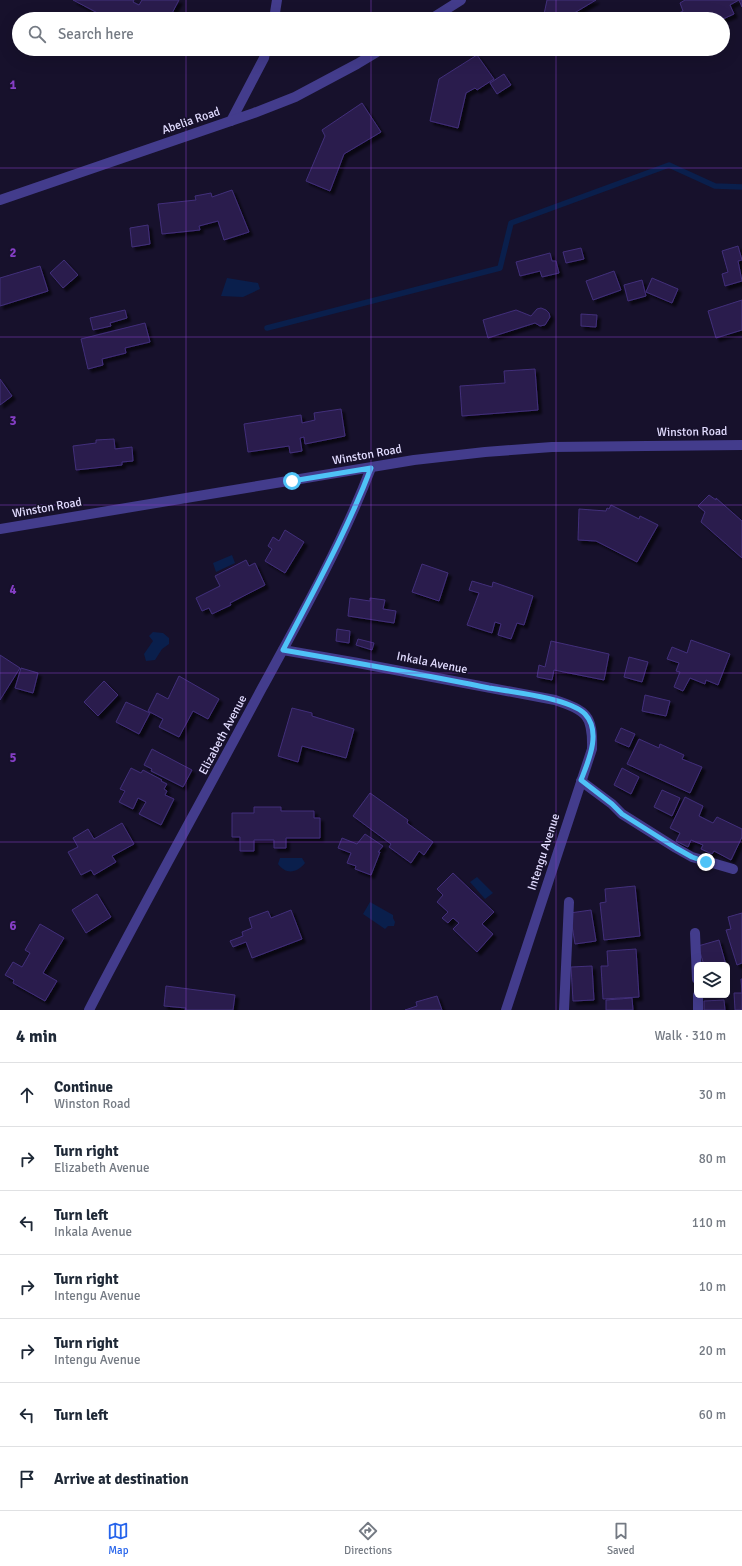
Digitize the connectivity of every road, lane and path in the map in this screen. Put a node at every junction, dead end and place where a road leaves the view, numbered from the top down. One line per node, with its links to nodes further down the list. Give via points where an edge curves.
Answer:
1 (277, 0): 3 (street)
2 (461, 0): 4 (street)
3 (275, 12)
4 (442, 12)
5 (264, 56): 7 (street)
6 (370, 56): 7 (street, Abelia Road, via 295,97)
7 (231, 121): 8 (street, Abelia Road)
8 (0, 200)
9 (742, 444): 10 (street, Winston Road, via 552,447 414,460)
10 (371, 468): 11 (street, Winston Road); 12 (street, Elizabeth Avenue, via 342,535)
11 (0, 529)
12 (283, 650): 13 (street, Inkala Avenue, via 555,700); 20 (street, Elizabeth Avenue)
13 (575, 707): 14 (street, Intengu Avenue, via 586,715 592,725 592,749)
14 (581, 780): 15 (street, via 622,814 676,848); 21 (street, Intengu Avenue)
15 (733, 870)
16 (569, 902): 22 (street)
17 (695, 933): 18 (street)
18 (696, 962)
19 (698, 998): 23 (street)
20 (90, 1010)
21 (506, 1010)
22 (564, 1010)
23 (698, 1010)

